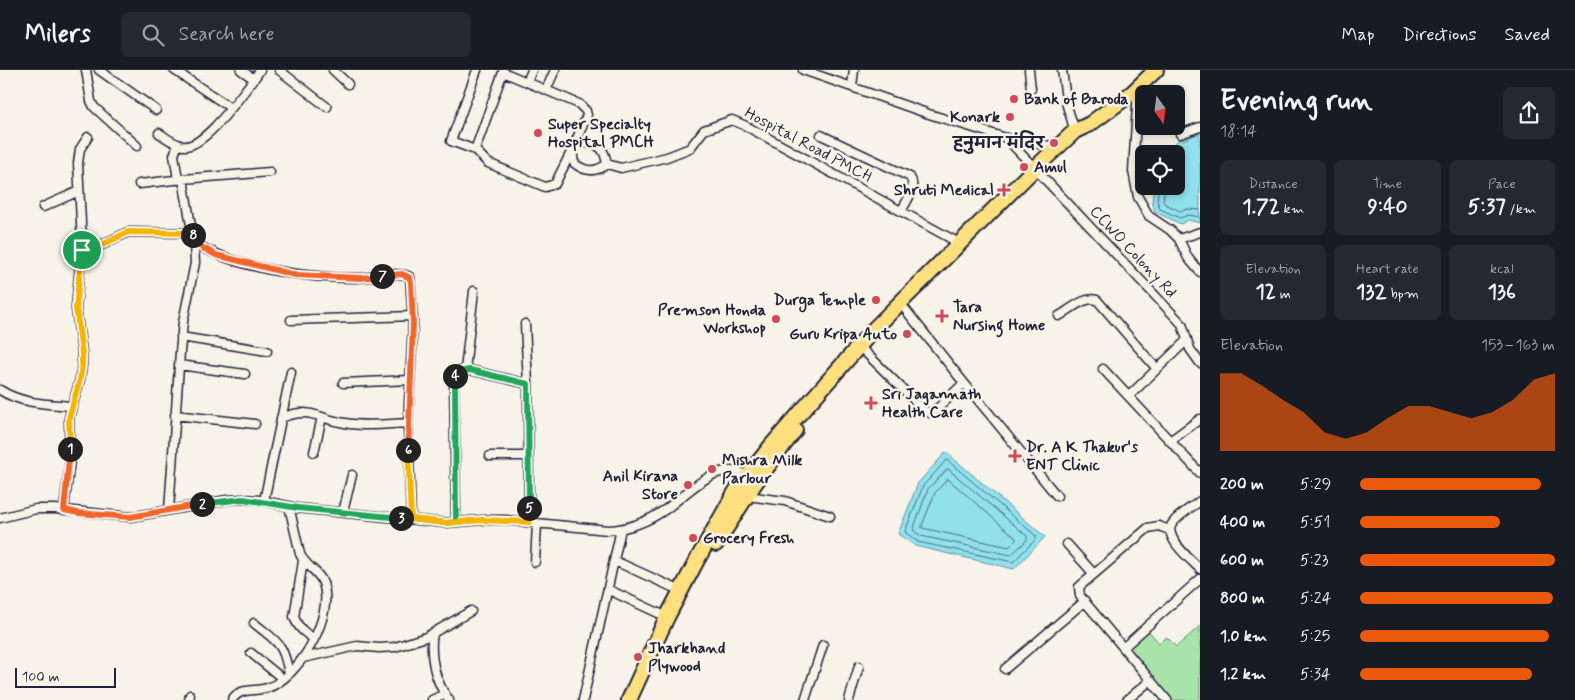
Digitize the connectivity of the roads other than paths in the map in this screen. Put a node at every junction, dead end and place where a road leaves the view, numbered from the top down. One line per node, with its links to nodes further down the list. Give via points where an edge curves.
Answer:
1 (86, 70): 40 (street, via 94,107)
2 (99, 70): 29 (street)
3 (174, 70): 28 (street)
4 (241, 70): 18 (street)
5 (260, 70): 18 (street)
6 (279, 70): 27 (street)
7 (332, 70): 20 (street)
8 (477, 70): 42 (street, via 451,141)
9 (532, 70): 19 (street)
10 (555, 70): 25 (street)
11 (803, 70): 23 (street)
12 (854, 70): 23 (street)
13 (1029, 70): 24 (street)
14 (1062, 70): 32 (street)
15 (1142, 70): 21 (street)
16 (1156, 70): 22 (highway)
17 (505, 72): 19 (street); 42 (street)
18 (254, 79): 28 (street)
19 (526, 82): 25 (street)
20 (348, 84)
21 (1140, 85)
22 (1141, 85)
23 (852, 86): 38 (street)
24 (1031, 89)
25 (546, 90): 43 (street, via 586,111)
26 (1135, 90): 30 (highway)
27 (327, 107)
28 (231, 108): 39 (street, via 196,144)
29 (156, 110)
30 (1090, 124): 32 (highway); 45 (highway, via 1078,138)
31 (1200, 126): 33 (street)
32 (1074, 131): 41 (highway)
33 (1185, 132)
34 (159, 133): 39 (street)
35 (821, 135): 51 (street, via 910,177 913,188)
36 (1136, 135): 54 (street, via 1133,171 1138,197 1149,216)
37 (88, 137): 49 (street, via 79,155)
38 (1006, 138): 41 (street); 45 (street, CCWO Colony Rd)
39 (178, 144): 47 (street, via 174,154)
40 (137, 146)
41 (1056, 147): 45 (highway)
42 (475, 150): 43 (street, via 488,163 546,187 555,184)
43 (572, 150): 44 (street, via 574,162 582,169 594,171); 44 (street, via 582,142 597,144 605,152)
44 (607, 164): 51 (street, Hospital Road PMCH, via 620,168 667,157 690,148 704,130 732,120)
45 (1037, 170): 56 (highway); 60 (highway); 67 (street, CCWO Colony Rd, via 1182,324)
46 (270, 172): 47 (street)
47 (181, 179): 48 (street); 53 (street)
48 (140, 184)
49 (79, 191): 50 (street); 57 (street)
50 (43, 207)
51 (902, 210): 56 (street, Hospital Road PMCH)
52 (1200, 232): 54 (street)
53 (192, 233): 55 (street); 57 (street, via 128,232)
54 (1179, 239): 58 (street, via 1188,258)
55 (194, 243): 61 (street, via 216,255 295,275 360,278 407,275 411,283); 66 (street, via 195,263)
56 (959, 243): 64 (highway)
57 (82, 250): 83 (street, via 76,308 82,365)
58 (1200, 272)
59 (474, 291): 74 (street)
60 (905, 309): 64 (highway); 79 (street)
61 (413, 316): 63 (street); 77 (street)
62 (1059, 316): 73 (street, via 1084,300 1097,300)
63 (291, 320)
64 (889, 320): 69 (highway); 96 (highway, via 839,368)
65 (525, 324): 80 (street)
66 (182, 337): 68 (street); 71 (street)
67 (1187, 340): 70 (street, CCWO Colony Rd); 73 (street)
68 (267, 351)
69 (865, 352): 79 (street, via 930,413); 96 (highway)
70 (1200, 363)
71 (178, 365): 76 (street); 84 (street)
72 (1103, 368): 82 (street)
73 (1157, 369): 82 (street)
74 (465, 370): 80 (street); 108 (street, via 457,372 454,378)
75 (291, 372): 86 (street)
76 (245, 374)
77 (410, 380): 78 (street); 88 (street)
78 (343, 383)
79 (964, 383): 98 (street)
80 (528, 384): 93 (street)
81 (0, 390): 83 (street, via 23,401)
82 (1128, 396): 90 (street)
83 (72, 406): 102 (street)
84 (175, 415): 89 (street); 103 (street)
85 (322, 417): 86 (street, via 308,412); 88 (street, via 346,424); 91 (street)
86 (281, 418): 100 (street)
87 (1200, 418): 90 (street)
88 (408, 423): 107 (street)
89 (255, 424)
90 (1170, 441): 94 (street)
91 (314, 452)
92 (490, 456): 93 (street)
93 (528, 456): 109 (street)
94 (1200, 473)
95 (352, 475): 104 (street)
96 (751, 479): 97 (highway); 111 (street, via 738,471 720,472 696,485 666,510); 121 (highway, via 726,508)
97 (747, 496): 105 (street, via 785,501); 141 (highway, via 683,604)
98 (1057, 496)
99 (1200, 501): 112 (street, via 1172,523)
100 (264, 502): 101 (street); 103 (street, via 227,500)
101 (290, 506): 104 (street); 115 (street)
102 (64, 510): 103 (street, via 130,517); 106 (street, via 36,510)
103 (169, 510)
104 (343, 512): 107 (street)
105 (830, 516)
106 (0, 518)
107 (411, 519): 108 (street)
108 (456, 522): 109 (street)
109 (529, 522): 110 (street)
110 (538, 524): 111 (street); 116 (street)
111 (621, 529): 114 (street)
112 (1169, 530): 117 (street, via 1175,542); 118 (street, via 1159,526 1148,528)
113 (1067, 544): 118 (street)
114 (615, 560): 120 (street); 121 (street)
115 (303, 561): 127 (street, via 294,617 296,624); 127 (street, via 319,575 326,592 324,612)
116 (535, 562)
117 (1199, 565)
118 (1094, 574): 122 (street, via 1079,587)
119 (1200, 579): 129 (street)
120 (609, 590): 124 (street); 139 (street)
121 (681, 591): 124 (highway)
122 (1085, 601): 129 (street); 133 (street)
123 (470, 611): 126 (street)
124 (668, 617): 140 (highway)
125 (254, 623): 134 (street, via 283,650)
126 (434, 634): 131 (street, via 395,647 357,646); 136 (street, via 432,658)
127 (314, 639): 131 (street)
128 (823, 645): 142 (street)
129 (1124, 647): 135 (street)
130 (250, 653): 134 (street)
131 (303, 658): 134 (street)
132 (859, 666): 143 (street)
133 (1005, 669)
134 (286, 677): 137 (street, via 274,686 242,692)
135 (1151, 680): 144 (street); 145 (street)
136 (447, 697): 138 (street)
137 (232, 700)
138 (432, 700)
139 (583, 700)
140 (629, 700)
141 (639, 700)
142 (806, 700)
143 (849, 700)
144 (1127, 700)
145 (1168, 700)

